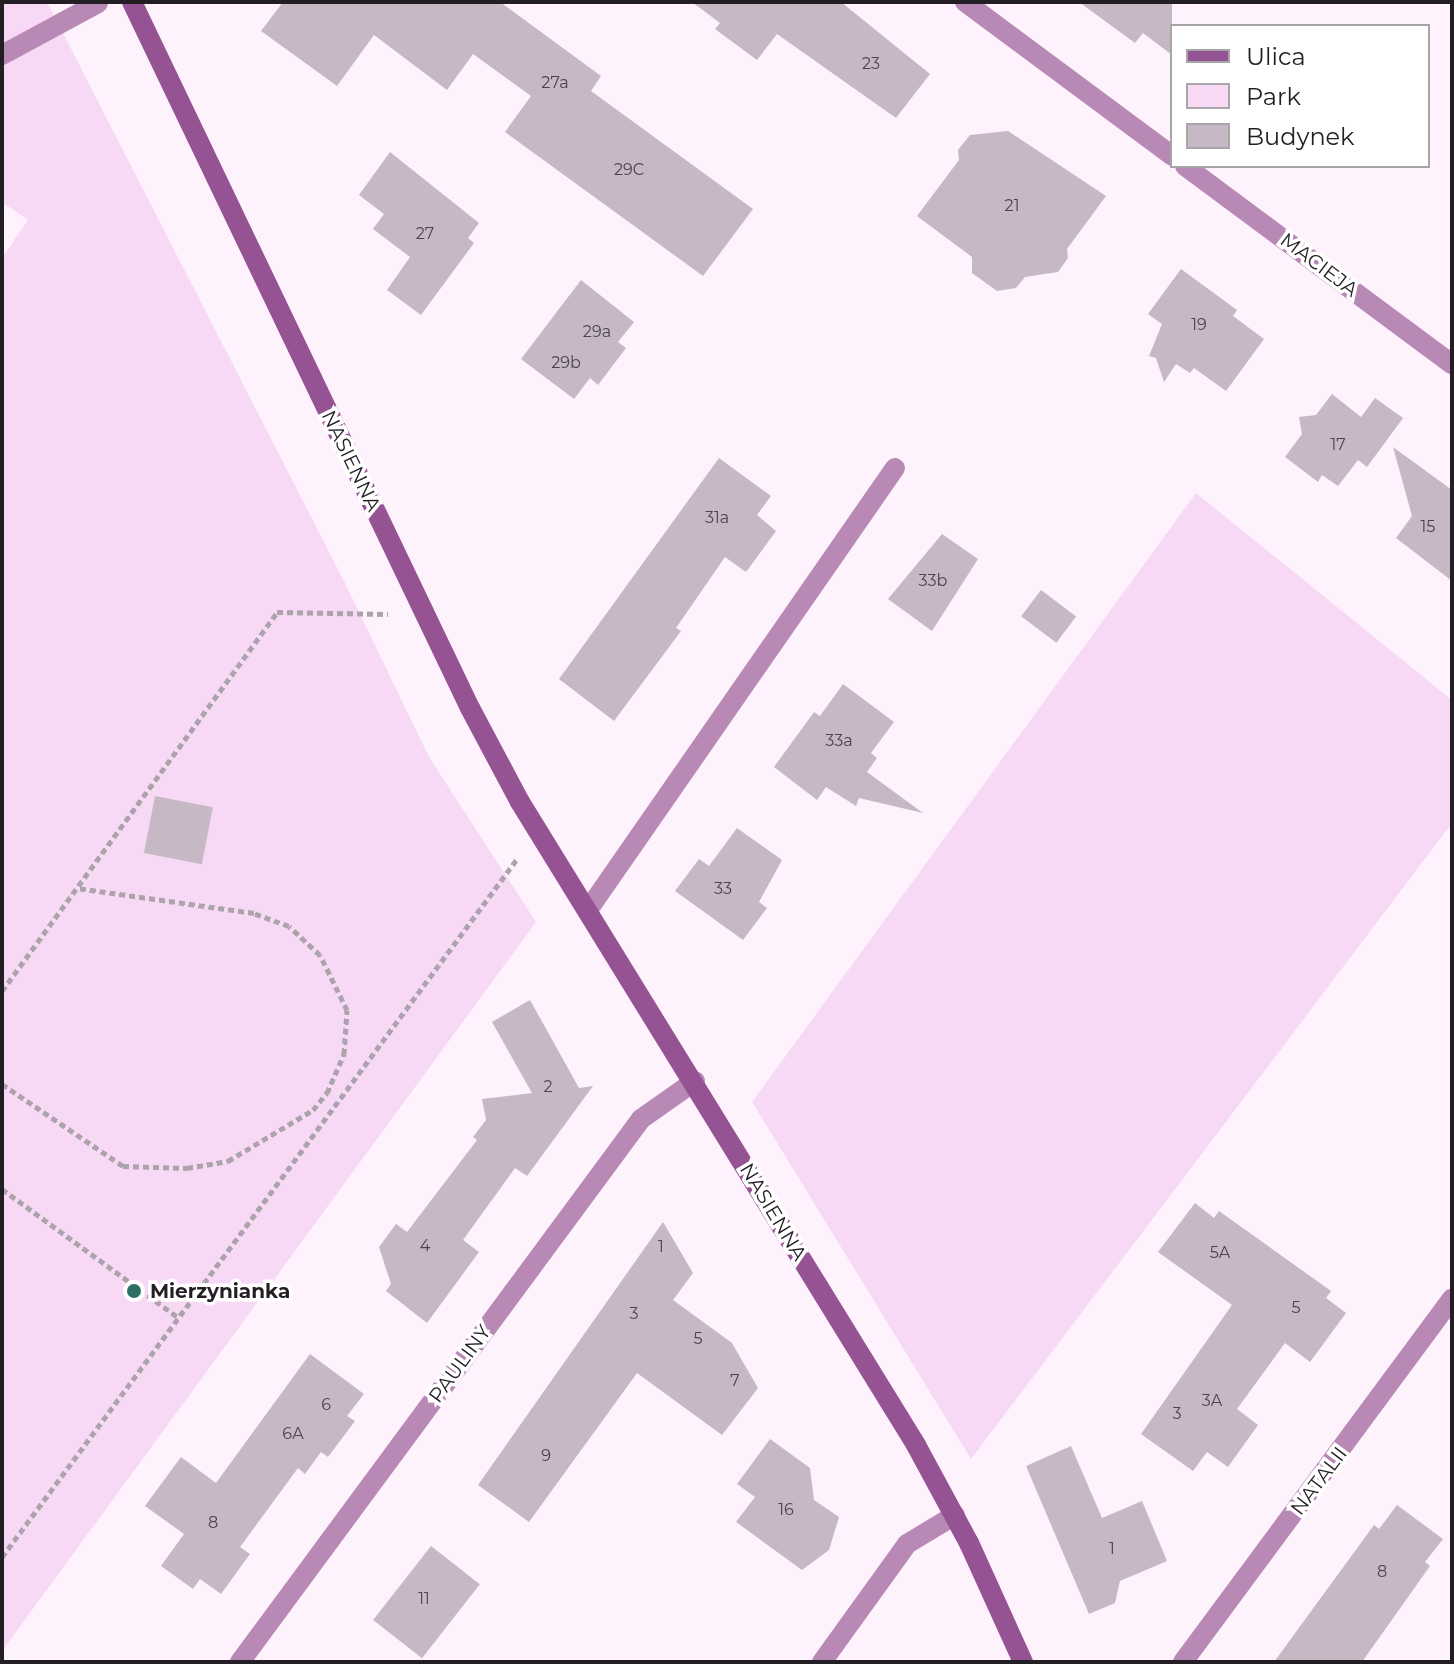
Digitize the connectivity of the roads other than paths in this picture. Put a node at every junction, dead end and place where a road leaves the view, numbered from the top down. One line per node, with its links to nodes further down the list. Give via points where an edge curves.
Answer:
1 (132, 2): 9 (street, NASIENNA, via 457,684)
2 (965, 2): 5 (street)
3 (98, 3): 4 (street)
4 (2, 55)
5 (1170, 155)
6 (1188, 168): 7 (street, MACIEJA)
7 (1452, 364)
8 (895, 468): 9 (street)
9 (588, 910): 10 (street, NASIENNA)
10 (695, 1081): 12 (street, NASIENNA); 13 (street, PAULINY, via 641,1119)
11 (1452, 1299): 16 (street, NATALII)
12 (955, 1515): 14 (street, via 907,1544); 15 (street, NASIENNA)
13 (240, 1662)
14 (822, 1662)
15 (1023, 1662)
16 (1183, 1662)

